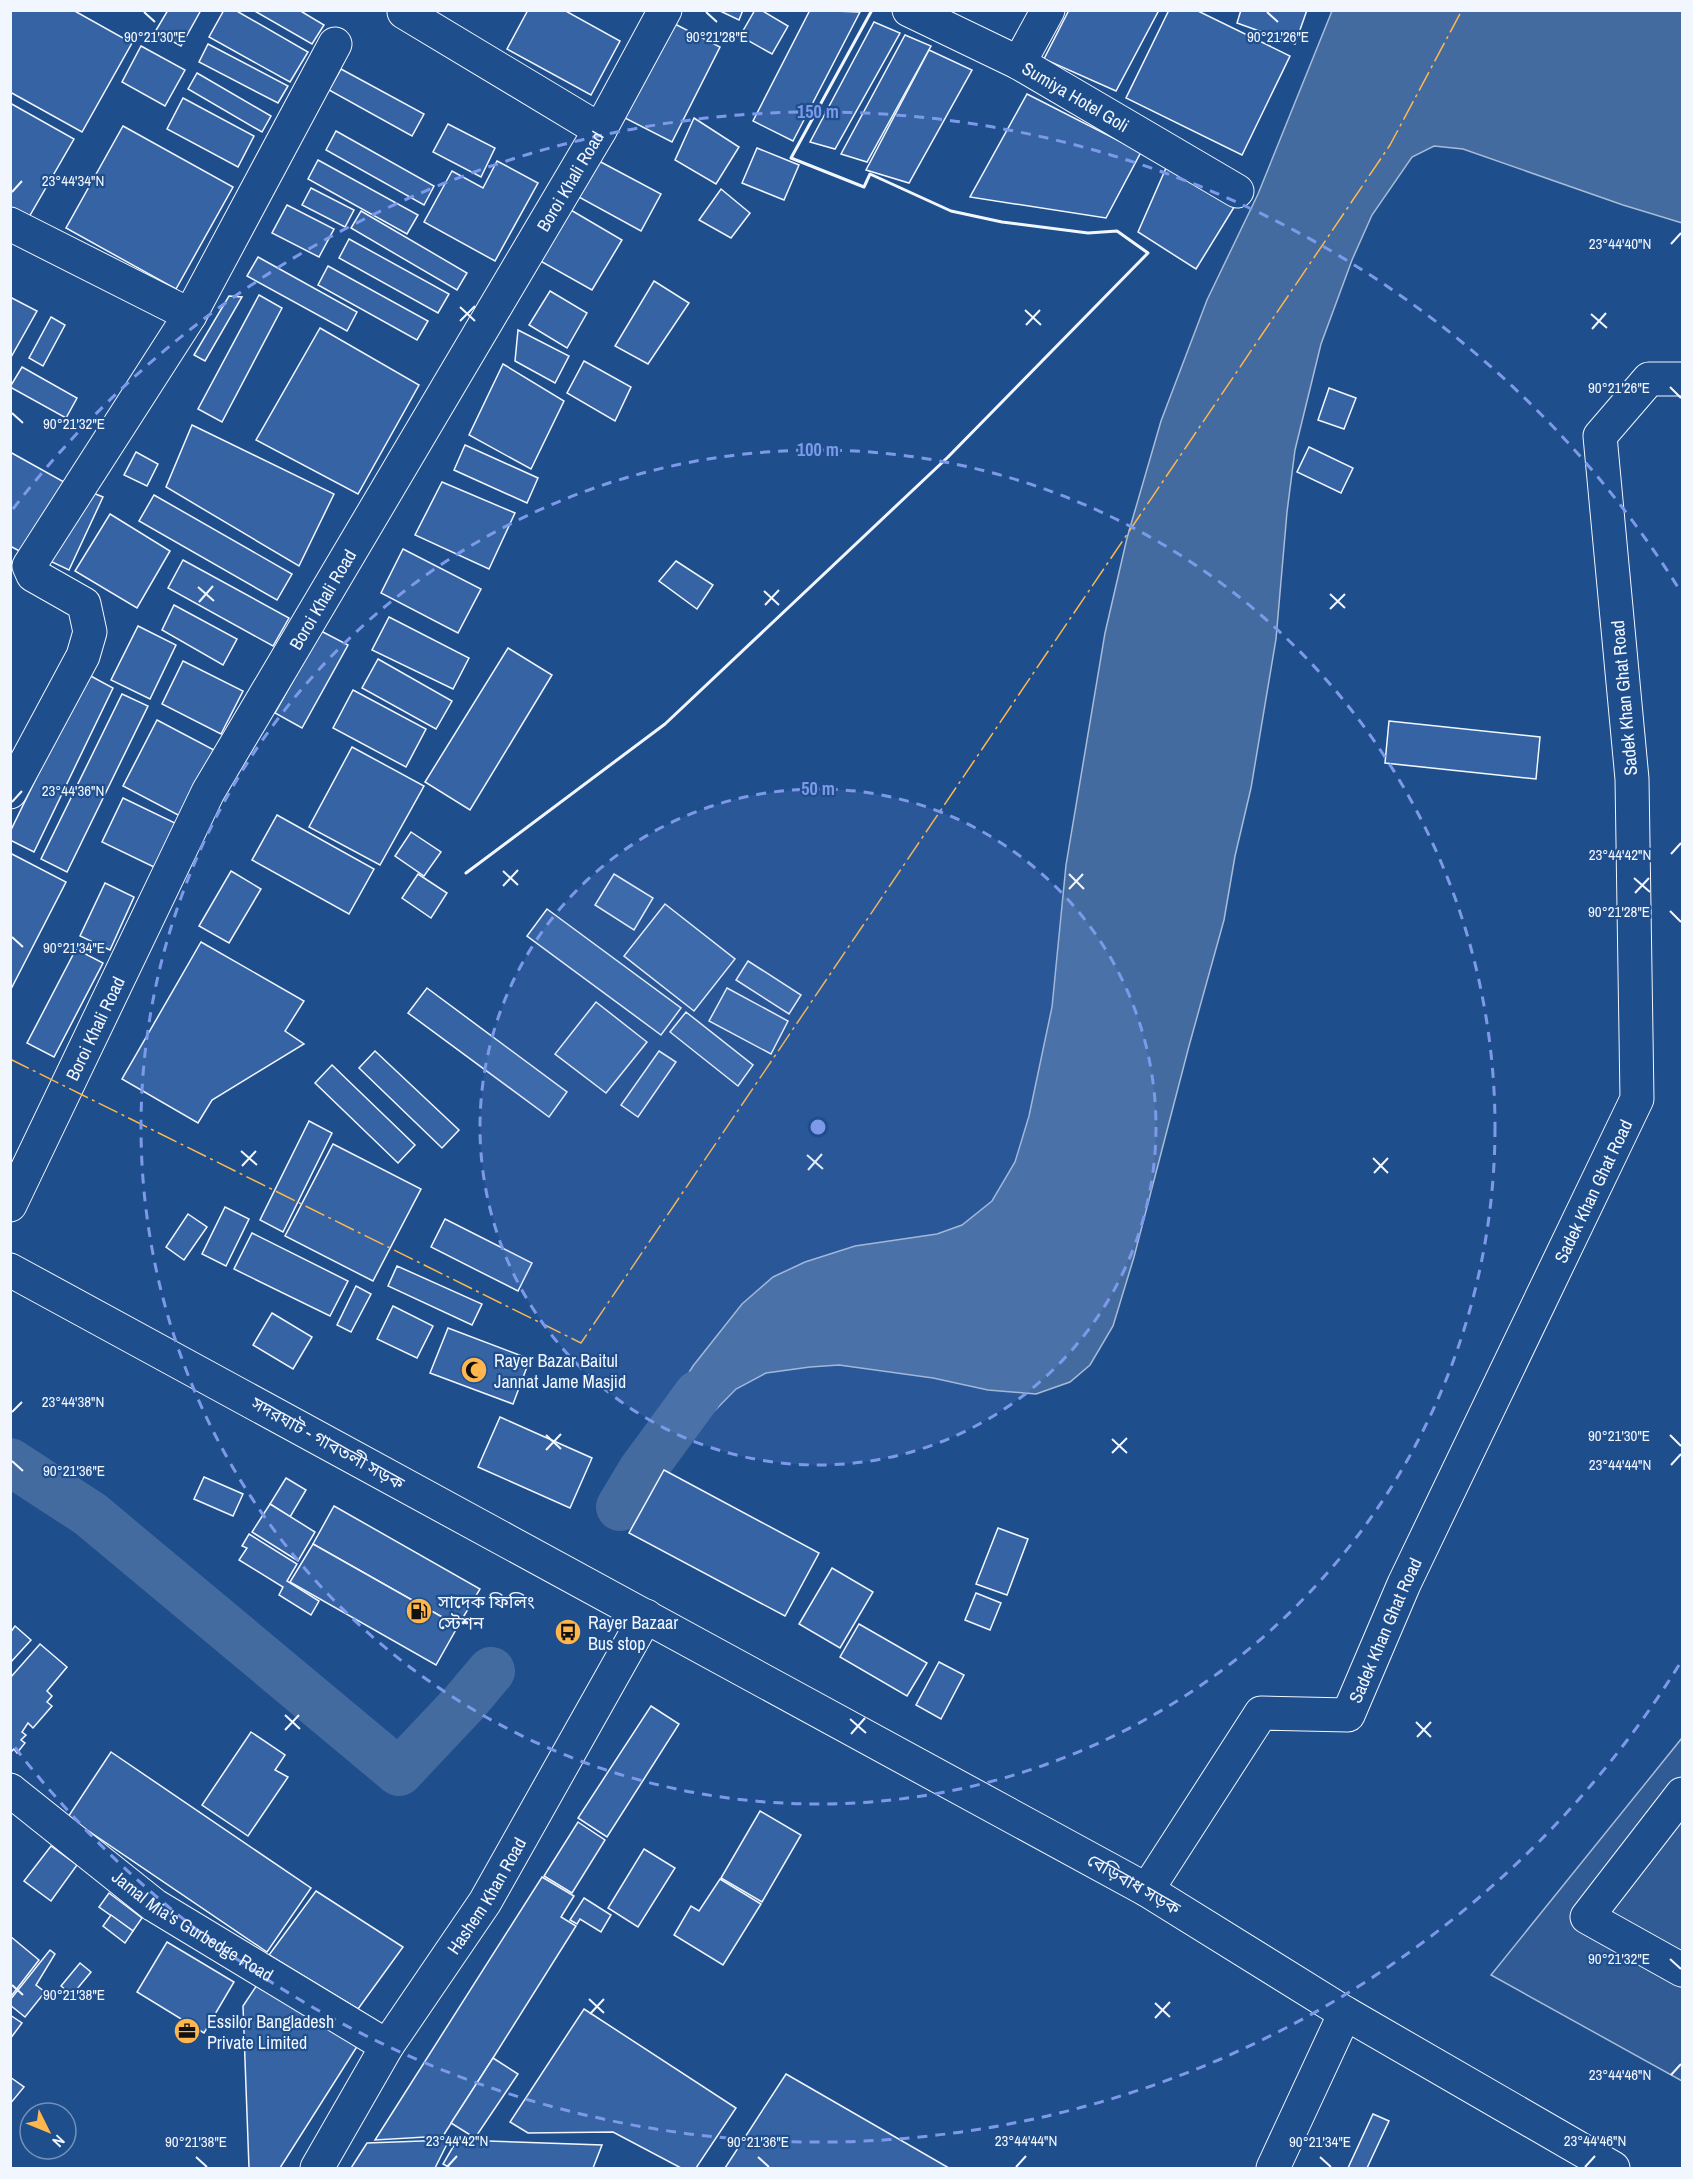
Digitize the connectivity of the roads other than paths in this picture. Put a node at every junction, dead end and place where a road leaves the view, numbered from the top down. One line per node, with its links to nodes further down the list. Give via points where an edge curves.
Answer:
1 (665, 10): 7 (main road, Boroi Khali Road)
2 (909, 10): 6 (main road, Sumiya Hotel Goli)
3 (1048, 10): 6 (main road)
4 (404, 12): 7 (main road)
5 (335, 44): 10 (main road)
6 (1019, 63): 8 (main road, Sumiya Hotel Goli)
7 (600, 130): 13 (main road, Boroi Khali Road, via 208,792)
8 (1237, 191)
9 (10, 224): 10 (main road)
10 (190, 315): 12 (main road, via 29,566 33,575 84,604 90,632 83,656)
11 (1683, 379): 18 (main road, Sadek Khan Ghat Road, via 1648,380 1600,436 1632,779 1637,1099 1404,1584 1348,1715 1261,1713)
12 (10, 792)
13 (10, 1204)
14 (10, 1270): 15 (main road, সদরঘাট - গাবতলী সড়ক)
15 (646, 1616): 18 (main road, বেড়িবাধ সড়ক); 21 (main road, Hashem Khan Road, via 485,1902)
16 (10, 1790): 21 (main road, Jamal Mia's Gurbedge Road, via 154,1905)
17 (1683, 1794): 19 (main road, via 1587,1917)
18 (1147, 1890): 20 (main road, বেড়িবাধ সড়ক)
19 (1683, 1970)
20 (1345, 2013): 23 (main road); 24 (main road, বেড়িবাধ সড়ক)
21 (387, 2046): 22 (main road, Hashem Khan Road)
22 (317, 2169)
23 (1273, 2169)
24 (1613, 2169)

